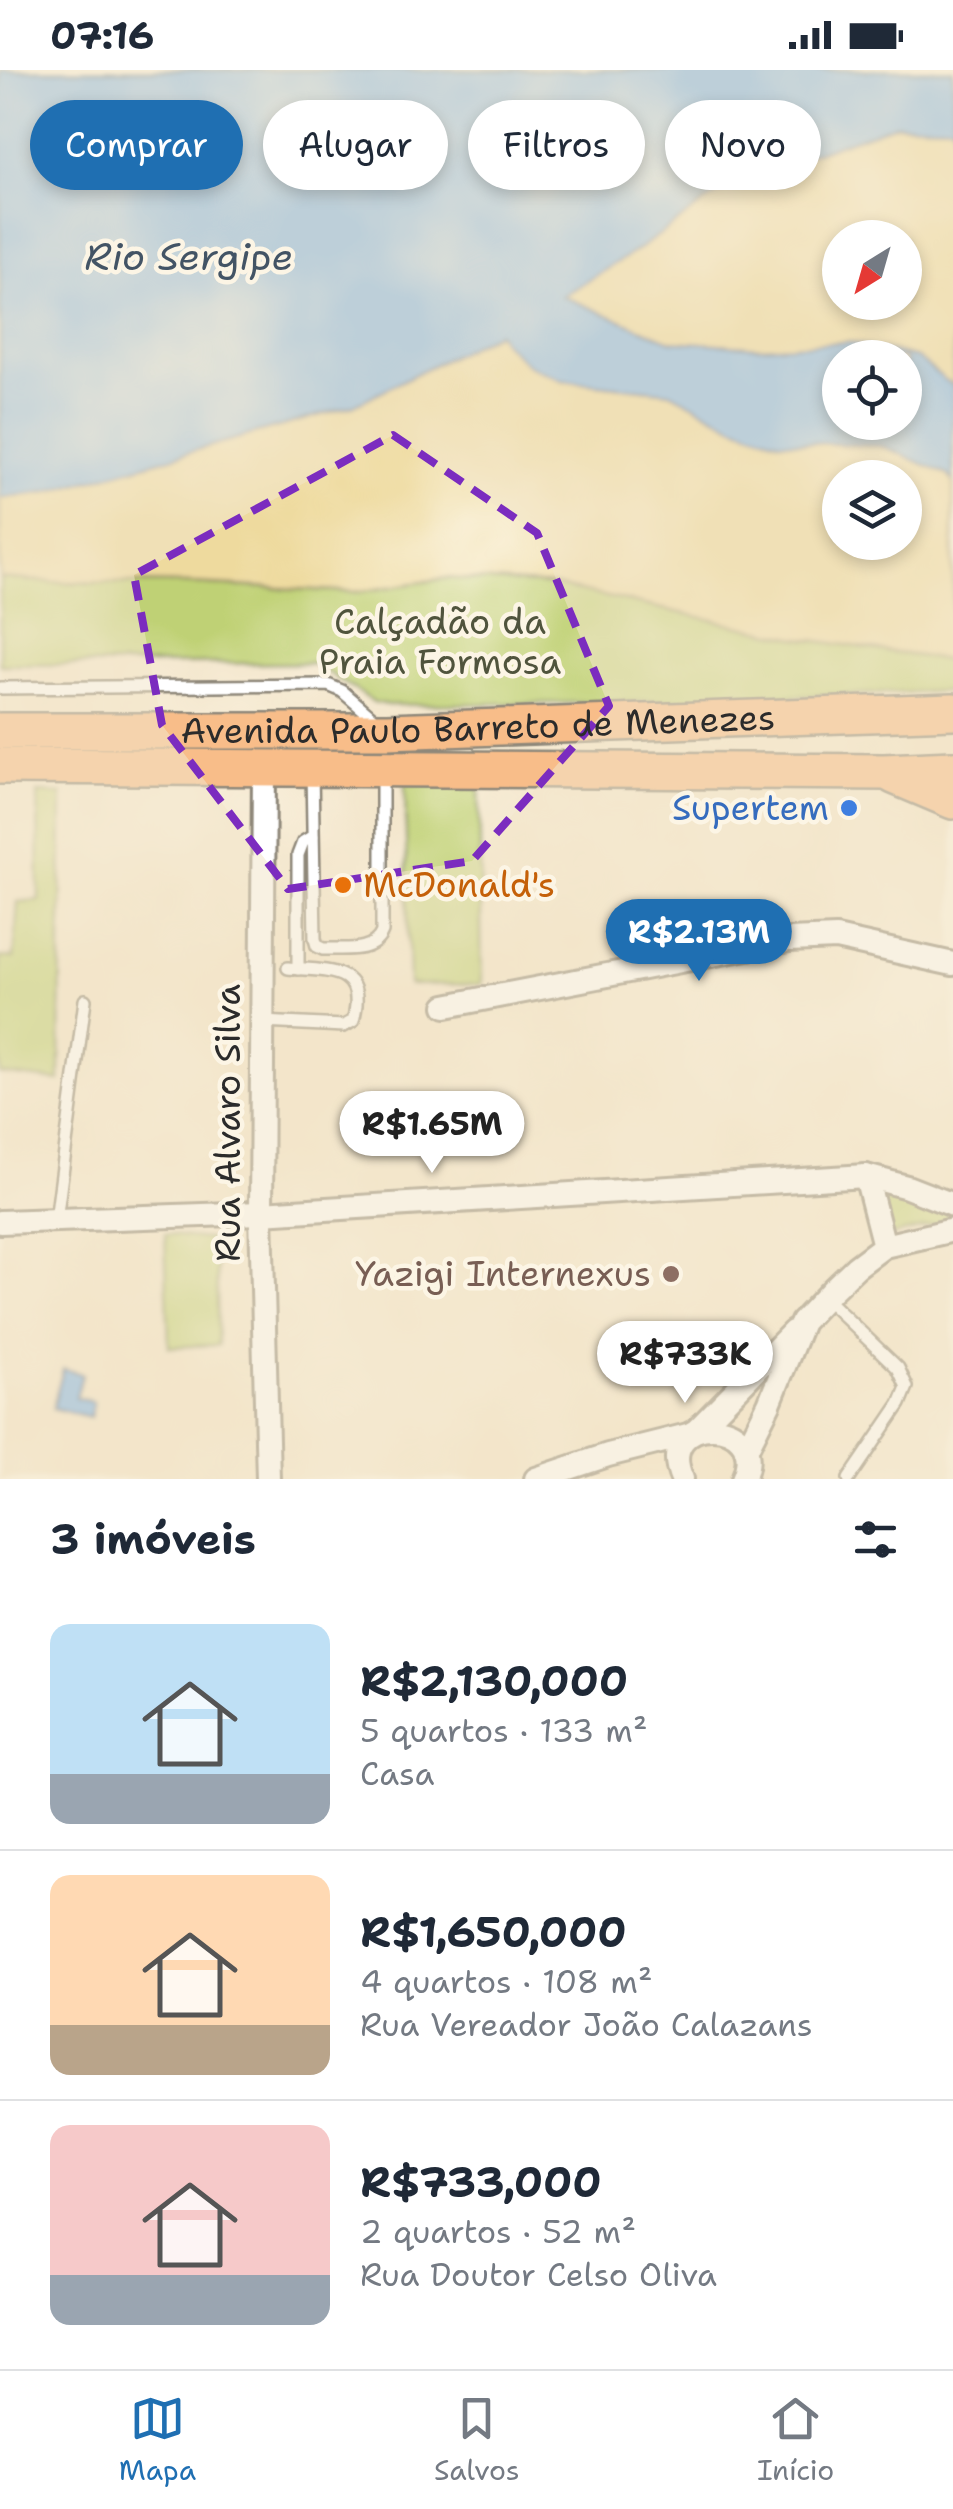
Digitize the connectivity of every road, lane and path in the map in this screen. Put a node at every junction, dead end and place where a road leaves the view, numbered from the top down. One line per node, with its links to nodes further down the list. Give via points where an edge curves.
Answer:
1 (0, 688): 4 (lane, via 328,685)
2 (953, 711): 4 (main road, Avenida Paulo Barreto de Menezes)
3 (0, 731): 4 (main road, Avenida Paulo Barreto de Menezes)
4 (388, 731)
5 (0, 766): 8 (main road, Avenida Paulo Barreto de Menezes)
6 (312, 766): 7 (main road, Avenida Paulo Barreto de Menezes); 8 (main road, Avenida Paulo Barreto de Menezes); 12 (lane)
7 (382, 766): 10 (main road, Avenida Paulo Barreto de Menezes); 12 (lane, via 382,932 370,947 317,946)
8 (264, 767): 16 (street, Rua Alvaro Silva)
9 (953, 768): 10 (main road, Avenida Paulo Barreto de Menezes)
10 (884, 772): 11 (main road)
11 (953, 801)
12 (313, 836): 16 (lane, via 298,855 293,969 352,980 353,1021)
13 (953, 964): 15 (street, via 836,938 789,940)
14 (85, 1000): 20 (lane)
15 (446, 1006)
16 (262, 1022): 19 (street, Rua Alvaro Silva)
17 (866, 1176): 18 (street); 19 (street); 23 (street)
18 (953, 1205)
19 (261, 1212): 20 (street); 28 (street, Rua Alvaro Silva)
20 (56, 1220): 21 (street)
21 (0, 1222)
22 (953, 1230): 23 (street)
23 (884, 1246): 24 (street)
24 (824, 1298): 25 (street); 31 (lane, via 898,1368 907,1387)
25 (802, 1322): 26 (street); 27 (street)
26 (693, 1432): 27 (street, via 709,1426 731,1432); 29 (street); 30 (street, via 678,1453)
27 (748, 1467)
28 (268, 1479)
29 (536, 1479)
30 (682, 1479)
31 (848, 1479)

